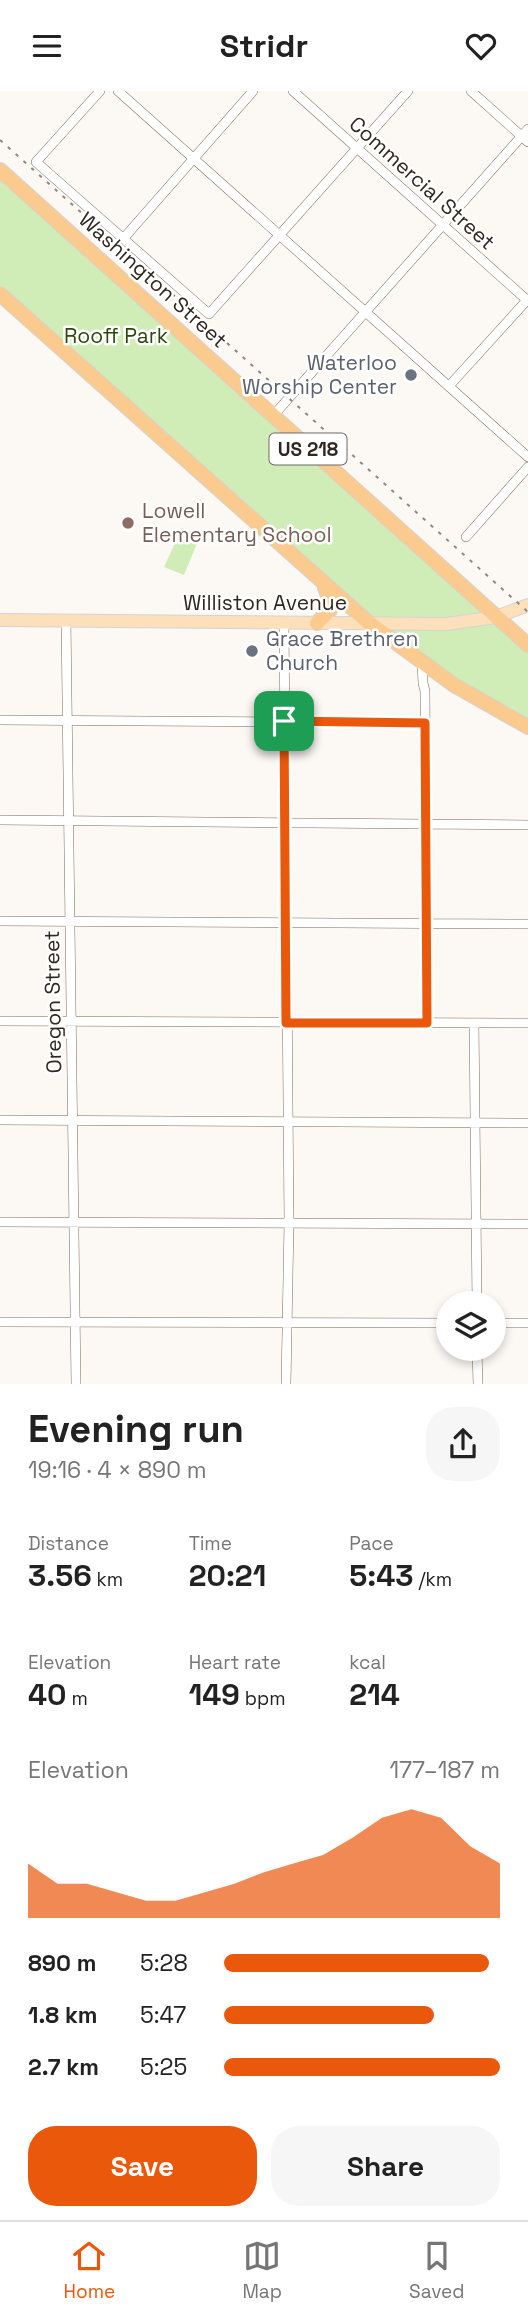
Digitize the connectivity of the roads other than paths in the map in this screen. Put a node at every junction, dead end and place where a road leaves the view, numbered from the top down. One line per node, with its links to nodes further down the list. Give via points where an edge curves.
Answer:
1 (100, 91): 13 (street, via 36,162)
2 (118, 91): 9 (street)
3 (253, 91): 9 (street)
4 (293, 91): 8 (street, Commercial Street)
5 (408, 91): 8 (street)
6 (471, 91): 7 (street)
7 (526, 136): 11 (street)
8 (356, 148): 11 (street, Commercial Street); 12 (street)
9 (194, 159): 12 (street); 13 (street)
10 (0, 170): 18 (highway, Washington Street / US 218)
11 (443, 225): 15 (street, Commercial Street); 16 (street)
12 (279, 235): 13 (street, via 209,314); 16 (street)
13 (123, 239)
14 (0, 294): 22 (highway)
15 (528, 300): 17 (street)
16 (365, 312): 17 (street); 18 (street)
17 (449, 386): 19 (street)
18 (272, 417): 24 (highway, Washington Street / US 218)
19 (528, 457)
20 (528, 467): 21 (street)
21 (466, 537)
22 (323, 584): 28 (highway, via 331,607); 29 (highway)
23 (528, 605): 24 (main road, Williston Avenue)
24 (496, 617): 29 (main road, Williston Avenue, via 458,623); 30 (highway, Washington Street / US 218)
25 (0, 620): 26 (main road, Williston Avenue)
26 (66, 621): 27 (main road, Williston Avenue); 35 (street, Oregon Street)
27 (284, 623): 28 (main road, Williston Avenue); 36 (street)
28 (317, 623): 29 (main road, Williston Avenue)
29 (369, 623): 31 (highway)
30 (528, 645)
31 (422, 663): 32 (highway); 33 (street)
32 (440, 676): 33 (street); 38 (highway)
33 (425, 691): 37 (street)
34 (0, 720): 35 (street)
35 (68, 720): 36 (street); 40 (street, Oregon Street)
36 (284, 721): 37 (street); 41 (street)
37 (425, 723): 42 (street)
38 (528, 727)
39 (0, 820): 40 (street)
40 (69, 821): 41 (street); 45 (street, Oregon Street)
41 (285, 821): 42 (street); 46 (street)
42 (426, 823): 43 (street); 47 (street)
43 (528, 825)
44 (0, 921): 45 (street)
45 (70, 922): 46 (street); 50 (street, Oregon Street)
46 (286, 922): 47 (street); 51 (street)
47 (427, 923): 48 (street); 52 (street)
48 (528, 924)
49 (0, 1021): 50 (street)
50 (71, 1021): 51 (street); 56 (street, Oregon Street)
51 (286, 1023): 52 (street); 57 (street)
52 (427, 1023): 53 (street)
53 (474, 1023): 54 (street); 58 (street)
54 (528, 1023)
55 (0, 1121): 56 (street)
56 (72, 1121): 57 (street); 61 (street, Oregon Street)
57 (288, 1122): 58 (street); 62 (street)
58 (475, 1123): 59 (street); 63 (street)
59 (528, 1123)
60 (0, 1221): 61 (street)
61 (74, 1222): 62 (street); 67 (street, Oregon Street)
62 (289, 1223): 63 (street); 68 (street)
63 (476, 1224): 64 (street); 65 (street)
64 (528, 1224)
65 (477, 1291)
66 (0, 1322): 67 (street)
67 (75, 1322): 68 (street); 73 (street, Oregon Street)
68 (287, 1323): 69 (street); 74 (street)
69 (436, 1323)
70 (506, 1323): 71 (street)
71 (528, 1323)
72 (477, 1361): 75 (street)
73 (76, 1384)
74 (286, 1384)
75 (478, 1384)

